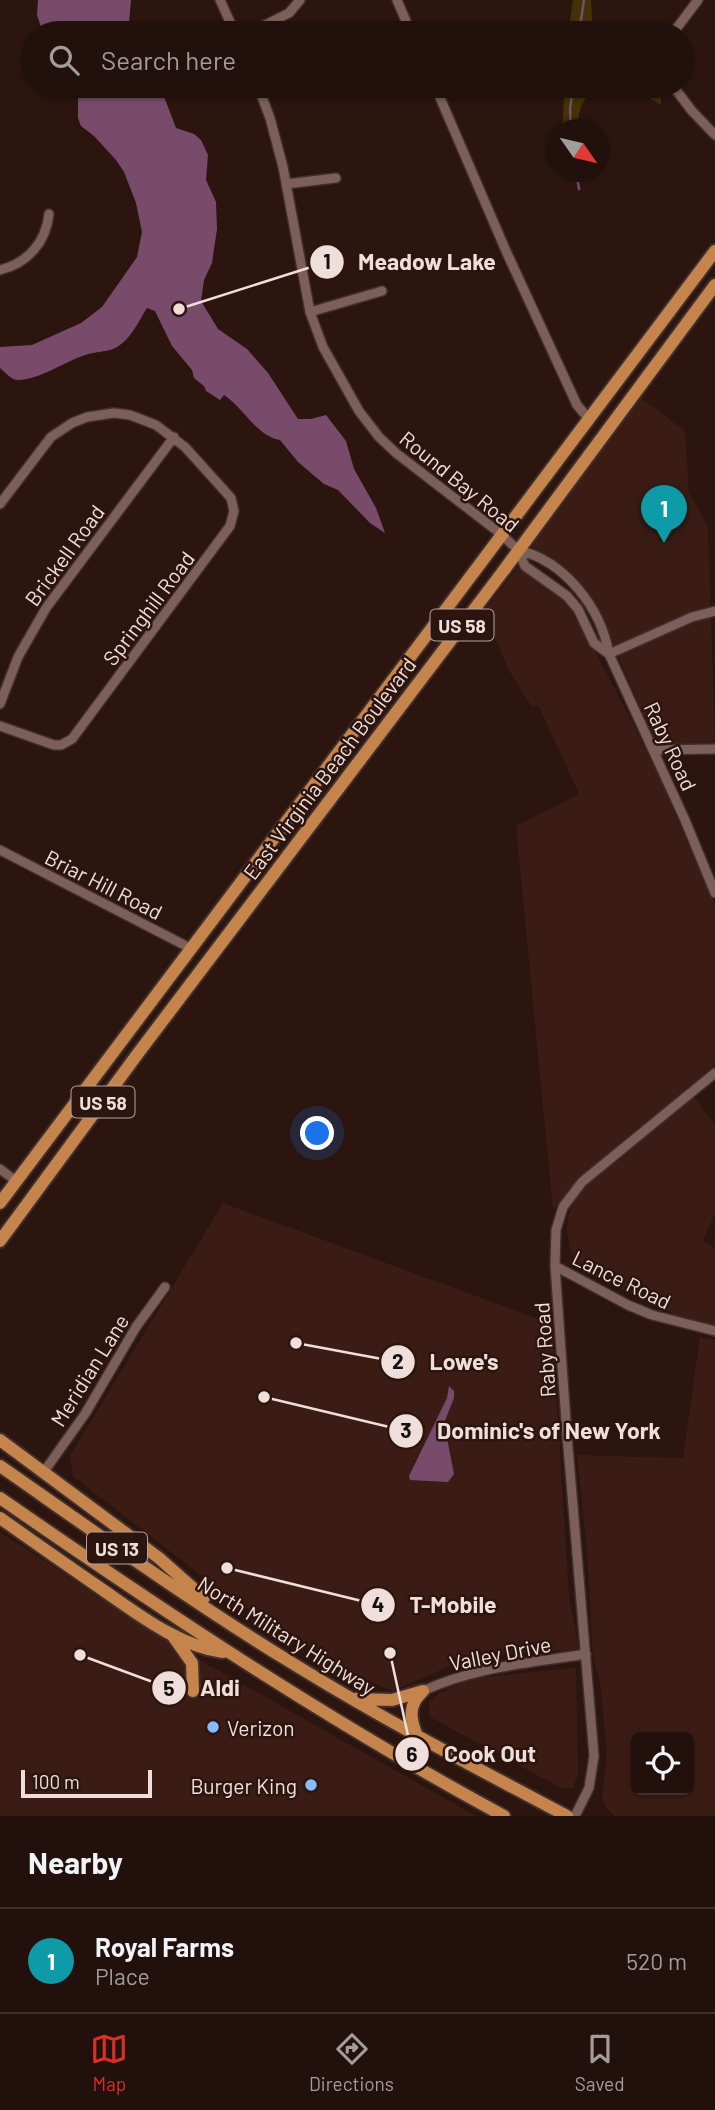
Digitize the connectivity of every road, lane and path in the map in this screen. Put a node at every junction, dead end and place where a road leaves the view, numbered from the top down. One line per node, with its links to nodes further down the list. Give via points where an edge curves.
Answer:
1 (220, 0): 5 (street)
2 (300, 0): 6 (street, via 289,13)
3 (397, 0): 7 (street)
4 (698, 0): 8 (street)
5 (230, 21)
6 (273, 21)
7 (406, 21)
8 (682, 21)
9 (262, 98): 14 (street, Round Bay Road)
10 (440, 98): 21 (street, via 577,405)
11 (682, 98): 12 (street)
12 (715, 135)
13 (336, 178): 14 (street)
14 (286, 184): 20 (street, Round Bay Road)
15 (49, 214): 17 (street, via 44,236 31,254)
16 (715, 251): 21 (main road, East Virginia Beach Boulevard / US 58)
17 (0, 270)
18 (715, 285): 25 (main road, East Virginia Beach Boulevard / US 58)
19 (382, 291): 20 (street)
20 (310, 312): 24 (street, Round Bay Road, via 338,376 379,437)
21 (588, 418): 24 (main road, East Virginia Beach Boulevard / US 58)
22 (174, 438): 23 (street, Springhill Road, via 130,415 87,417 51,437); 28 (street, Brickell Road, via 46,608 18,657); 29 (street, Springhill Road, via 231,498 230,526 72,739 54,745)
23 (0, 504)
24 (501, 534): 25 (street, Round Bay Road); 34 (main road, East Virginia Beach Boulevard / US 58)
25 (518, 550): 27 (street, Raby Road, via 526,566 567,596 594,643); 27 (street, Raby Road, via 533,554 584,594 606,634); 39 (main road, East Virginia Beach Boulevard / US 58)
26 (715, 611): 27 (street)
27 (609, 654): 31 (street, Raby Road)
28 (0, 704)
29 (0, 726)
30 (715, 749): 31 (street)
31 (654, 750): 33 (street, Raby Road)
32 (0, 850): 34 (street, Briar Hill Road)
33 (715, 893)
34 (192, 949): 37 (main road, East Virginia Beach Boulevard / US 58)
35 (715, 1073): 42 (street, Raby Road, via 571,1194 556,1230)
36 (0, 1169): 37 (street)
37 (16, 1181): 38 (main road, East Virginia Beach Boulevard / US 58)
38 (0, 1203)
39 (12, 1226): 40 (main road, East Virginia Beach Boulevard / US 58); 41 (main road)
40 (0, 1241)
41 (0, 1250)
42 (555, 1266): 44 (street, Lance Road, via 652,1315); 53 (street, Raby Road)
43 (165, 1287): 47 (street, Meridian Lane)
44 (715, 1331)
45 (0, 1440): 47 (main road)
46 (0, 1466): 50 (main road, North Military Highway / US 13)
47 (43, 1472): 50 (main road, via 159,1558)
48 (0, 1498): 52 (main road, US 13)
49 (0, 1518): 51 (main road)
50 (235, 1627): 56 (main road, North Military Highway / US 13)
51 (165, 1630): 52 (main road, via 206,1650); 54 (main road, via 181,1644 192,1663)
52 (227, 1652): 58 (main road, US 13)
53 (586, 1654): 55 (street, Valley Drive, via 474,1672); 60 (street, Raby Road, via 594,1756 589,1788)
54 (193, 1691)
55 (423, 1691): 56 (main road, via 392,1700); 57 (main road, via 411,1711)
56 (352, 1699): 57 (main road, North Military Highway / US 13)
57 (417, 1736): 59 (main road, North Military Highway / US 13)
58 (504, 1816)
59 (566, 1816)
60 (575, 1816)

